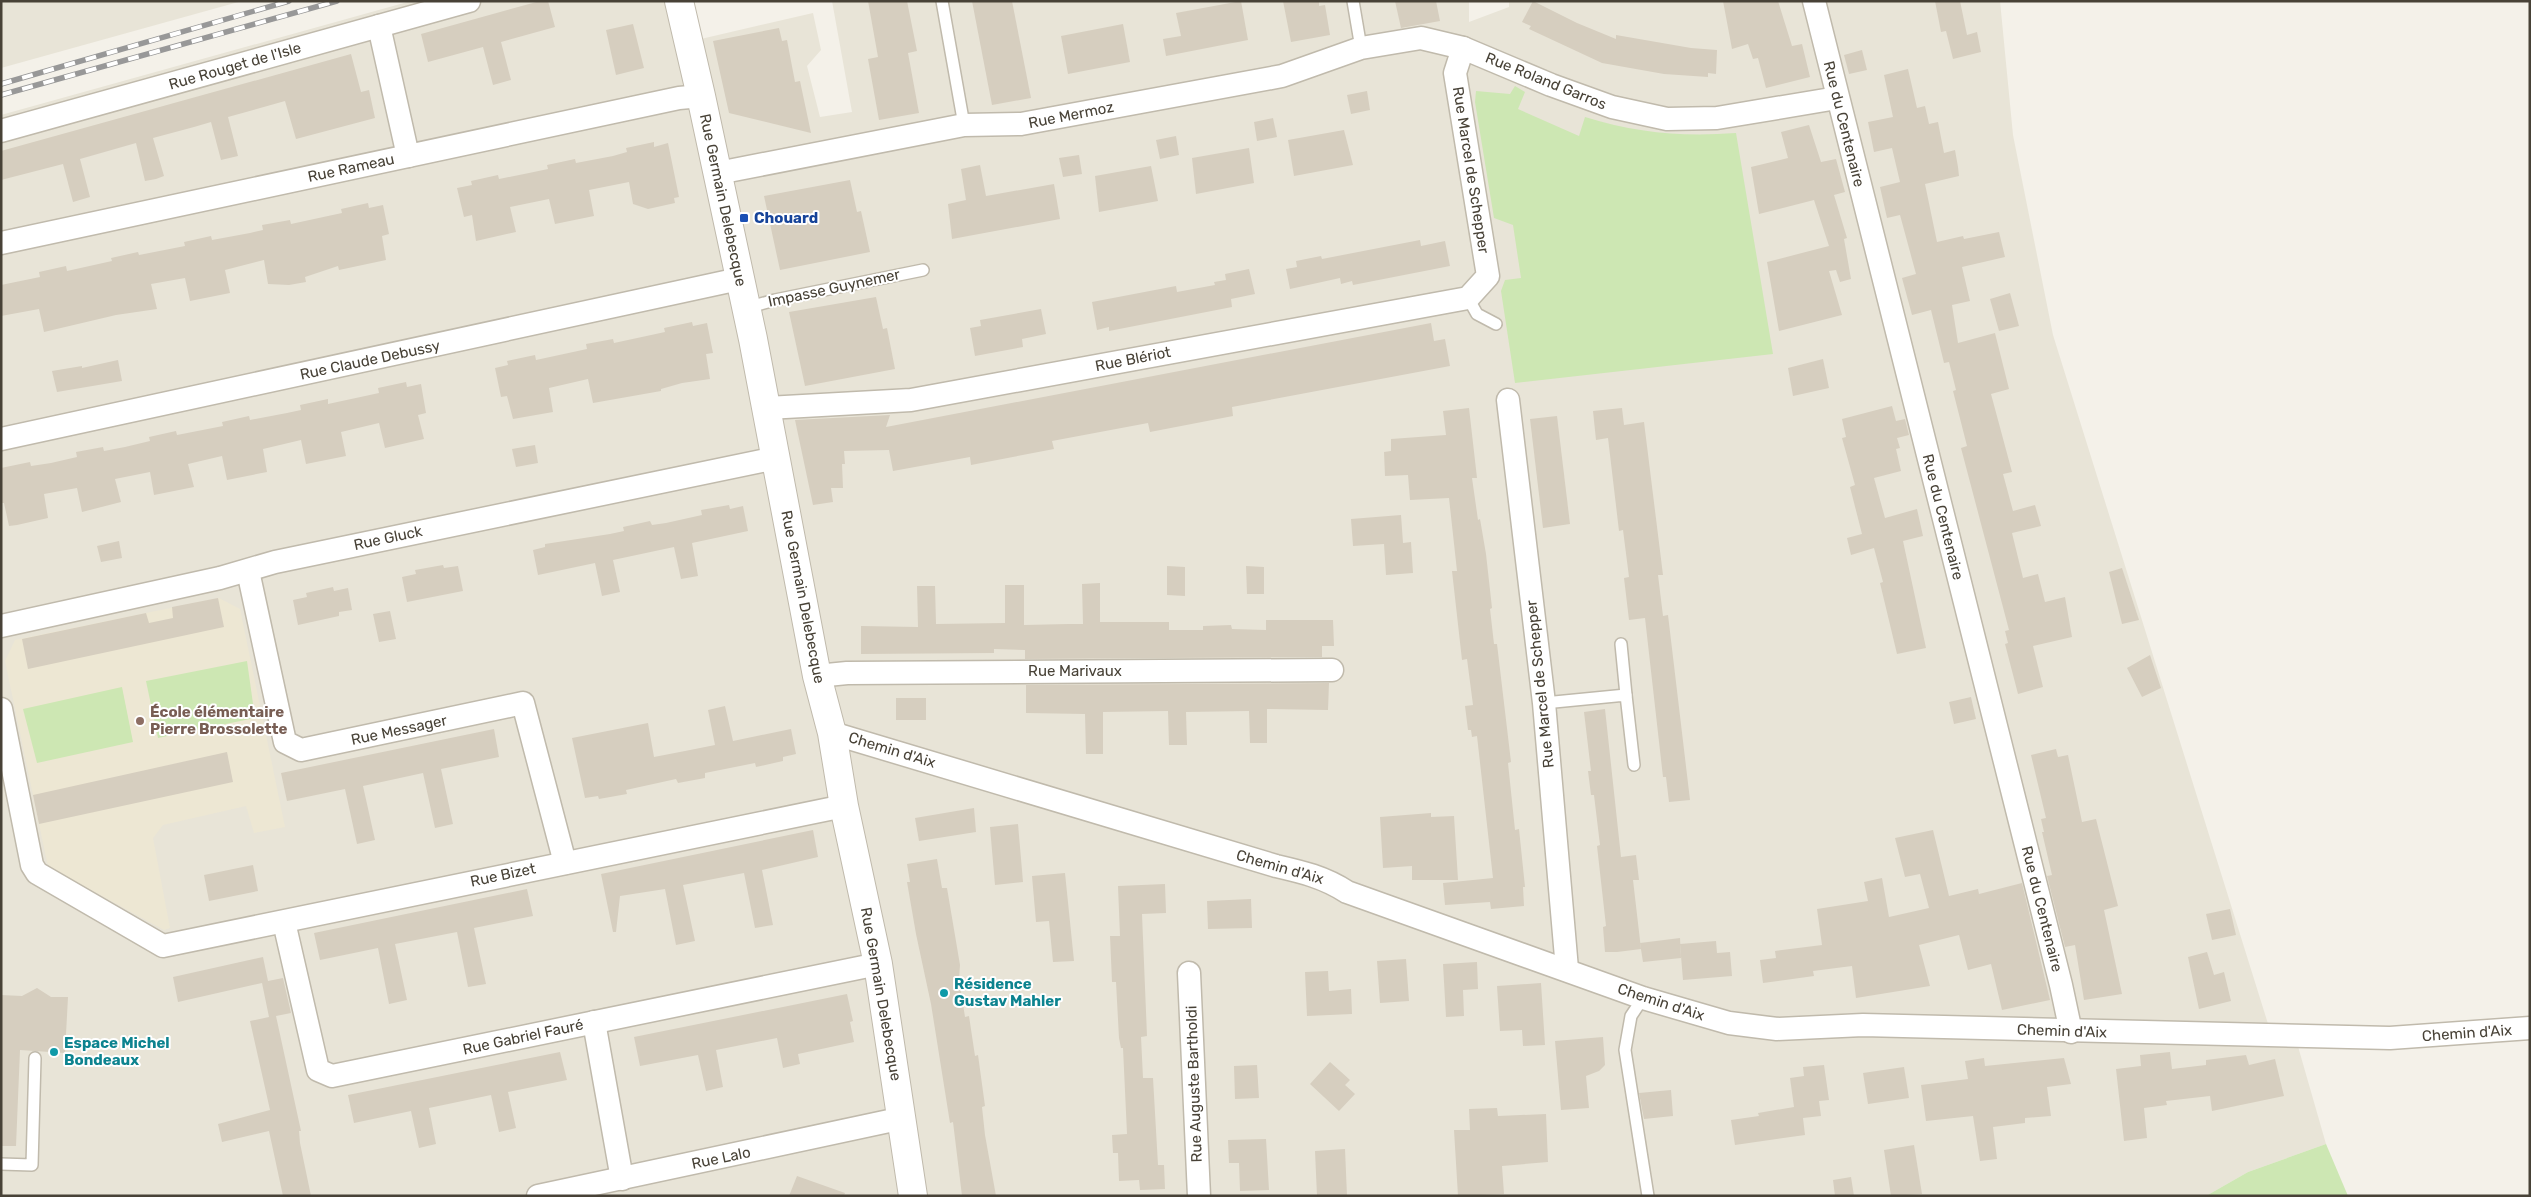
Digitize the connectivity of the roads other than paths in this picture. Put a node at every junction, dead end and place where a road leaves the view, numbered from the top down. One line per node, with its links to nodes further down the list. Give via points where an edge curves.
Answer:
1 (469, 1): 6 (street, Rue Rouget de l'Isle)
2 (679, 1): 9 (street, Rue Germain Delebecque)
3 (942, 1): 11 (lane)
4 (1353, 1): 7 (lane)
5 (1814, 1): 10 (street, Rue du Centenaire)
6 (379, 26): 12 (street, Rue Rouget de l'Isle); 13 (street)
7 (1361, 48): 8 (street, Rue Mermoz, via 1421,38); 11 (street, Rue Mermoz, via 1272,77 1021,124)
8 (1463, 48): 10 (street, Rue Roland Garros, via 1603,104 1667,119 1717,118); 18 (street, Rue Marcel de Schepper, via 1455,73 1488,276)
9 (701, 96): 13 (street, Rue Rameau); 14 (street, Rue Germain Delebecque)
10 (1837, 98): 44 (street, Rue du Centenaire, via 2062,985)
11 (964, 125): 14 (street, Rue Mermoz)
12 (1, 131)
13 (408, 156): 15 (street, Rue Rameau)
14 (718, 173): 17 (street, Rue Germain Delebecque)
15 (1, 243)
16 (923, 270): 19 (lane, Impasse Guynemer)
17 (739, 279): 19 (street, Rue Germain Delebecque); 23 (street, Rue Claude Debussy)
18 (1468, 298): 20 (lane, via 1477,314); 22 (street, Rue Blériot, via 912,400)
19 (745, 308): 22 (street, Rue Germain Delebecque)
20 (1496, 324)
21 (1508, 400): 31 (street, Rue Marcel de Schepper)
22 (767, 408): 24 (street, Rue Germain Delebecque)
23 (1, 439)
24 (776, 458): 25 (street, Rue Gluck, via 285,560); 29 (street, Rue Germain Delebecque)
25 (248, 571): 26 (street, Rue Gluck); 36 (street, Rue Messager, via 285,742 301,750 523,703)
26 (1, 626)
27 (1621, 644): 30 (lane)
28 (1332, 670): 29 (street, Rue Marivaux, via 857,673)
29 (817, 676): 33 (street, Rue Germain Delebecque)
30 (1626, 695): 31 (lane); 34 (lane)
31 (1544, 703): 39 (street, Rue Marcel de Schepper)
32 (1, 709): 37 (street, Rue Bizet, via 36,873 163,946)
33 (832, 733): 35 (street, Rue Germain Delebecque); 39 (street, Chemin d'Aix, via 1329,880 1346,892)
34 (1634, 765)
35 (844, 806): 36 (street, Rue Bizet); 38 (street, Rue Germain Delebecque)
36 (565, 863): 37 (street, Rue Bizet)
37 (284, 922): 42 (street, Rue Gabriel Fauré, via 318,1070 332,1076)
38 (878, 964): 42 (street, Rue Gabriel Fauré); 46 (street, Rue Germain Delebecque)
39 (1567, 970): 41 (street, Chemin d'Aix)
40 (1189, 973): 51 (street, Rue Auguste Bartholdi)
41 (1643, 998): 44 (street, Chemin d'Aix, via 1729,1024 1777,1029 1863,1026); 52 (lane, via 1631,1016 1625,1050)
42 (594, 1022): 48 (street)
43 (2530, 1028): 44 (street, Chemin d'Aix, via 2390,1038)
44 (2071, 1032)
45 (35, 1058): 47 (lane, via 32,1165)
46 (903, 1118): 48 (street, Rue Lalo); 50 (street, Rue Germain Delebecque)
47 (1, 1164)
48 (622, 1179): 49 (street, Rue Lalo)
49 (538, 1196)
50 (913, 1196)
51 (1199, 1196)
52 (1648, 1196)

